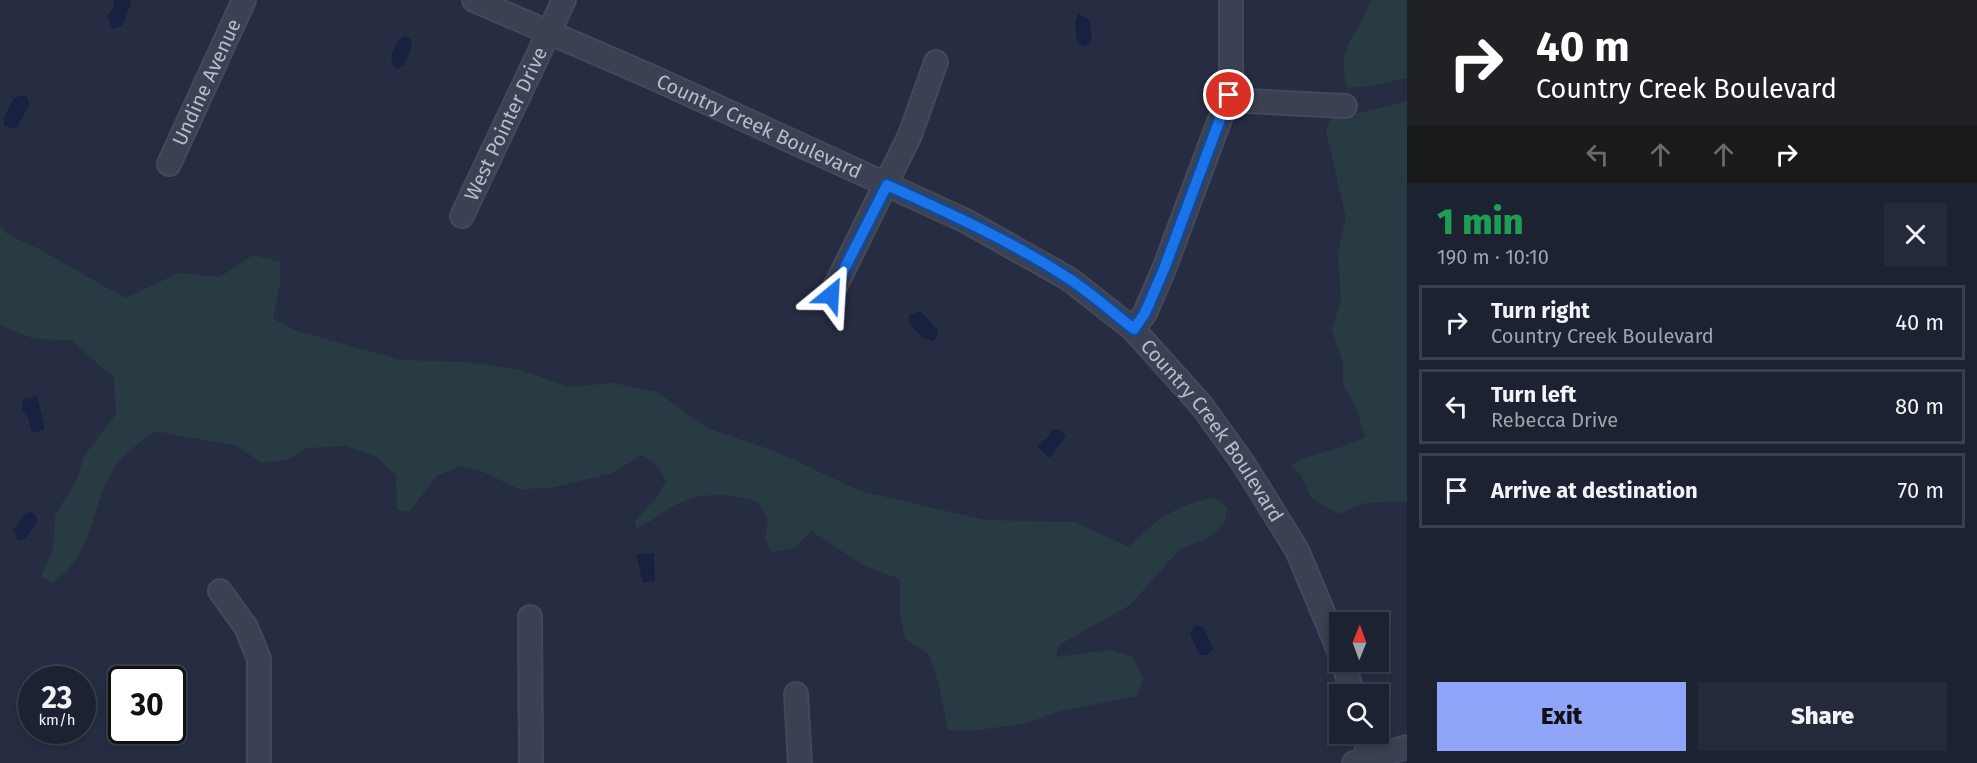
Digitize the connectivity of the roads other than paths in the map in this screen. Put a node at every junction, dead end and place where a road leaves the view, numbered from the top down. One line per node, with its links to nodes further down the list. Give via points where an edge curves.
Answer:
1 (244, 0): 9 (street, Undine Avenue)
2 (474, 0): 5 (street, Country Creek Boulevard)
3 (564, 0): 5 (street, West Pointer Drive)
4 (1231, 0): 7 (street)
5 (548, 32): 10 (street, Country Creek Boulevard); 11 (street, West Pointer Drive)
6 (936, 62): 10 (street)
7 (1229, 95): 8 (street, via 1247,101); 13 (street, via 1164,269)
8 (1345, 106)
9 (169, 164)
10 (887, 185): 12 (street); 13 (street, Country Creek Boulevard, via 1033,257)
11 (462, 216)
12 (831, 295)
13 (1134, 329): 16 (street, Country Creek Boulevard, via 1202,406 1267,499 1298,550)
14 (220, 591): 21 (street, via 246,627 259,659)
15 (530, 617): 22 (street)
16 (1329, 626)
17 (796, 694): 23 (street)
18 (1364, 744): 20 (street)
19 (1407, 747): 20 (street)
20 (1365, 761)
21 (259, 763)
22 (531, 763)
23 (800, 763)

